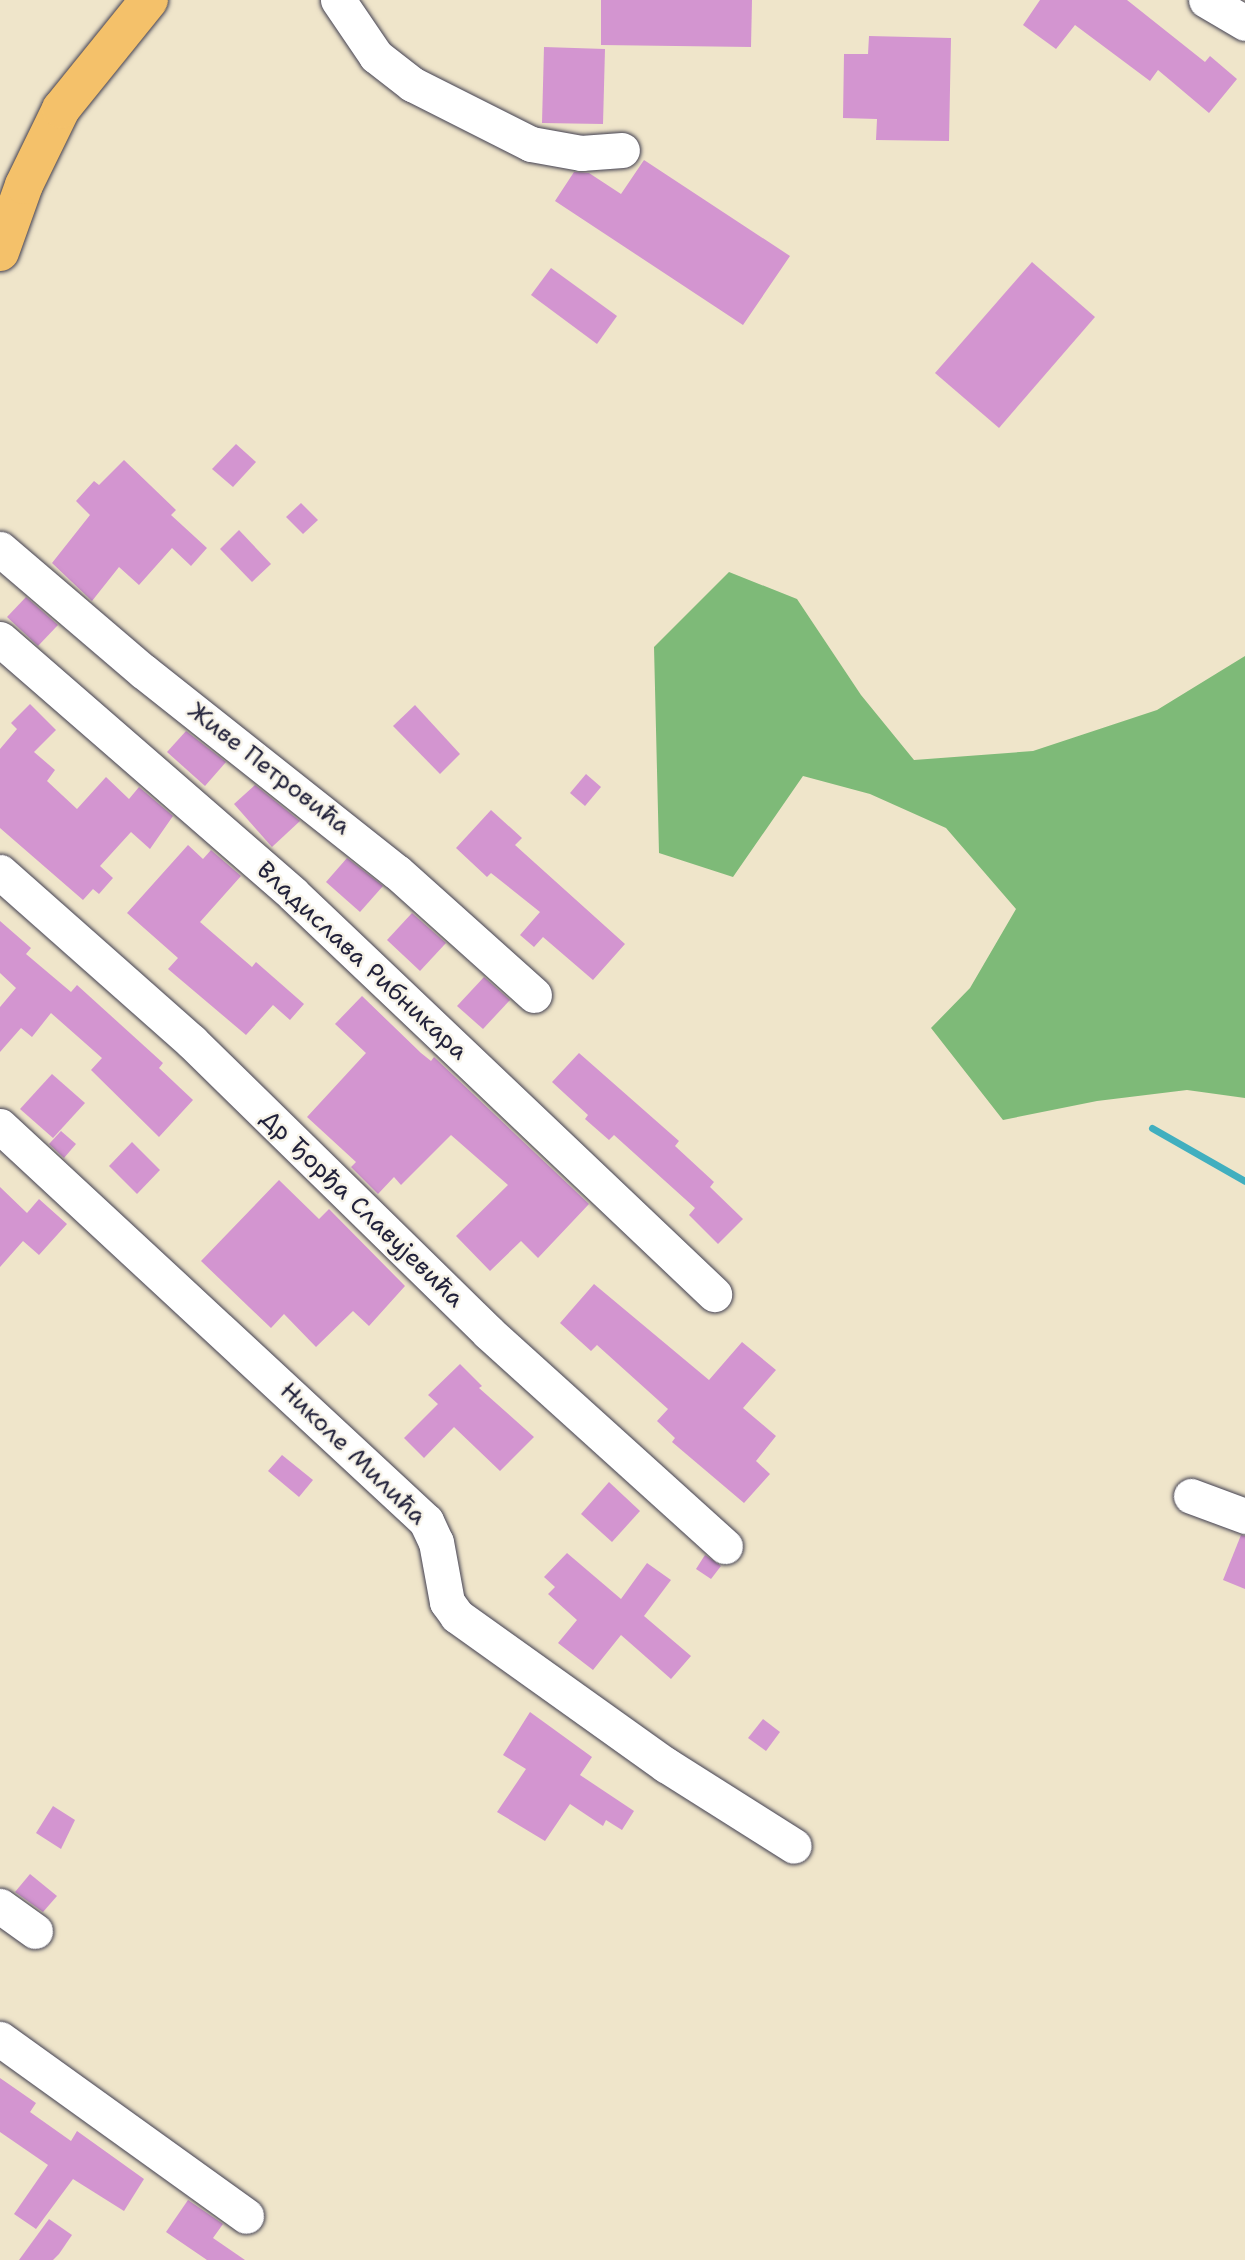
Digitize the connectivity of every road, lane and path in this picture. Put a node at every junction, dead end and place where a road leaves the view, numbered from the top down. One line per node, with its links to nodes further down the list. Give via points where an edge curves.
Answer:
1 (149, 0): 6 (main road, via 63,107 24,184)
2 (338, 0): 5 (street, via 376,56 412,84 531,144 581,153)
3 (1206, 0): 4 (street)
4 (1245, 23)
5 (622, 150)
6 (0, 252)
7 (0, 549): 10 (street, Живе Петровића, via 143,671 397,872)
8 (0, 639): 12 (street, Владислава Рибникара, via 293,894)
9 (0, 872): 15 (street, Др Ђорђа Славујевића, via 191,1041 489,1333)
10 (534, 995)
11 (0, 1126): 16 (street, Николе Милића, via 426,1521 436,1542 447,1602 457,1616 666,1765)
12 (714, 1294)
13 (1191, 1496): 14 (street)
14 (1245, 1516)
15 (725, 1546)
16 (794, 1846)
17 (0, 1906): 18 (street)
18 (35, 1931)
19 (0, 2039): 20 (street)
20 (246, 2216)

